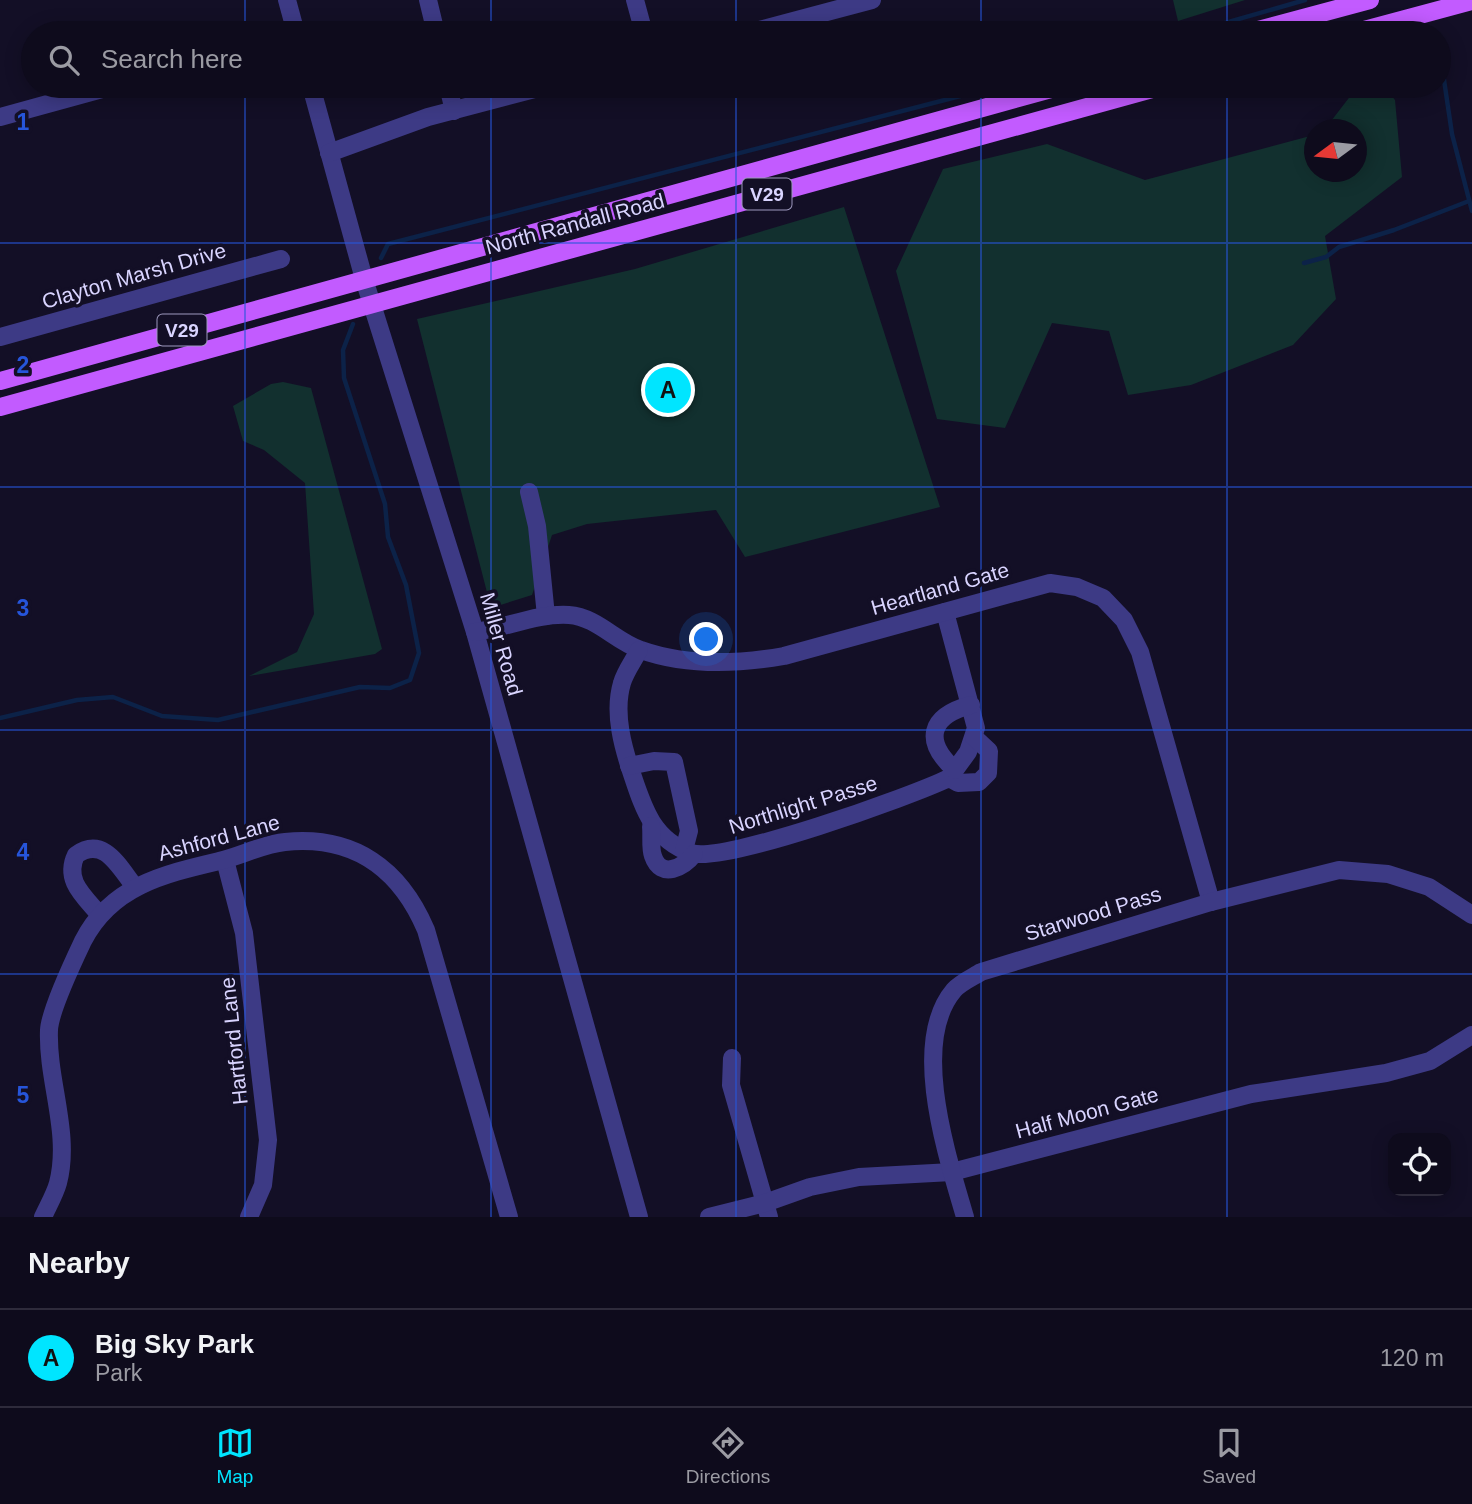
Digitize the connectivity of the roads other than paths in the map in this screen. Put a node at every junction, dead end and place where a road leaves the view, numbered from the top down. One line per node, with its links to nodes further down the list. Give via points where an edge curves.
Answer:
1 (287, 0): 8 (street)
2 (428, 0): 9 (street)
3 (635, 0): 10 (street)
4 (872, 0): 7 (street)
5 (1370, 0): 12 (main road)
6 (1472, 1): 13 (main road)
7 (844, 3): 11 (street)
8 (293, 21)
9 (433, 21)
10 (641, 21)
11 (786, 21)
12 (1292, 21)
13 (1398, 21)
14 (69, 98): 21 (street)
15 (314, 98): 22 (street, Miller Road)
16 (451, 98): 20 (street)
17 (502, 98): 20 (street)
18 (1019, 98): 24 (main road, North Randall Road / V29)
19 (1119, 98): 25 (main road, North Randall Road / V29)
20 (454, 111): 22 (street)
21 (0, 117)
22 (329, 153): 24 (street, Miller Road)
23 (281, 259): 26 (street, Clayton Marsh Drive)
24 (364, 279): 25 (street, Miller Road); 27 (main road, North Randall Road / V29)
25 (372, 302): 28 (main road, North Randall Road / V29); 32 (street, Miller Road)
26 (0, 337)
27 (0, 381)
28 (0, 407)
29 (529, 492): 31 (street)
30 (945, 611): 33 (street, Heartland Gate, via 748,662 683,659); 34 (street, Northlight Passe); 42 (street, Heartland Gate, via 1050,583 1077,587 1103,598 1124,620 1140,652)
31 (546, 616): 32 (street, Heartland Gate); 33 (street, Heartland Gate, via 587,620)
32 (475, 632): 52 (street, Miller Road)
33 (639, 650): 36 (street, via 622,683 618,718)
34 (971, 705): 35 (street, Northlight Passe); 37 (street, via 940,718 935,731 939,756)
35 (974, 737): 37 (street); 37 (street, Northlight Passe, via 989,751 988,773 970,784)
36 (629, 766): 38 (street); 39 (street, via 674,762)
37 (952, 774): 39 (street, Northlight Passe, via 913,795 734,851)
38 (652, 827): 39 (street); 39 (street, via 652,854 660,866 678,869)
39 (689, 852)
40 (225, 860): 41 (street, Ashford Lane, via 166,873); 50 (street, Hartford Lane, via 244,933 268,1140 263,1185); 51 (street, Ashford Lane, via 284,842 322,842 370,859 404,888 426,930)
41 (135, 887): 43 (street, Ashford Lane); 43 (street, via 106,850 94,847 76,855 71,879)
42 (1211, 902): 44 (street, Starwood Pass, via 1339,870 1388,874 1429,887); 47 (street, Starwood Pass, via 981,972 954,990 940,1020 932,1055 934,1090)
43 (99, 914): 49 (street, Ashford Lane, via 83,940 49,1027 50,1066 63,1147 58,1183)
44 (1472, 915)
45 (1472, 1035): 47 (street, Half Moon Gate, via 1430,1061 1386,1073 1251,1094)
46 (732, 1058): 48 (street, via 731,1085)
47 (952, 1172): 48 (street, Half Moon Gate, via 859,1177 810,1187); 54 (street, Starwood Pass)
48 (767, 1210): 53 (street, Half Moon Gate)
49 (43, 1217)
50 (249, 1217)
51 (509, 1217)
52 (639, 1217)
53 (709, 1217)
54 (965, 1217)

